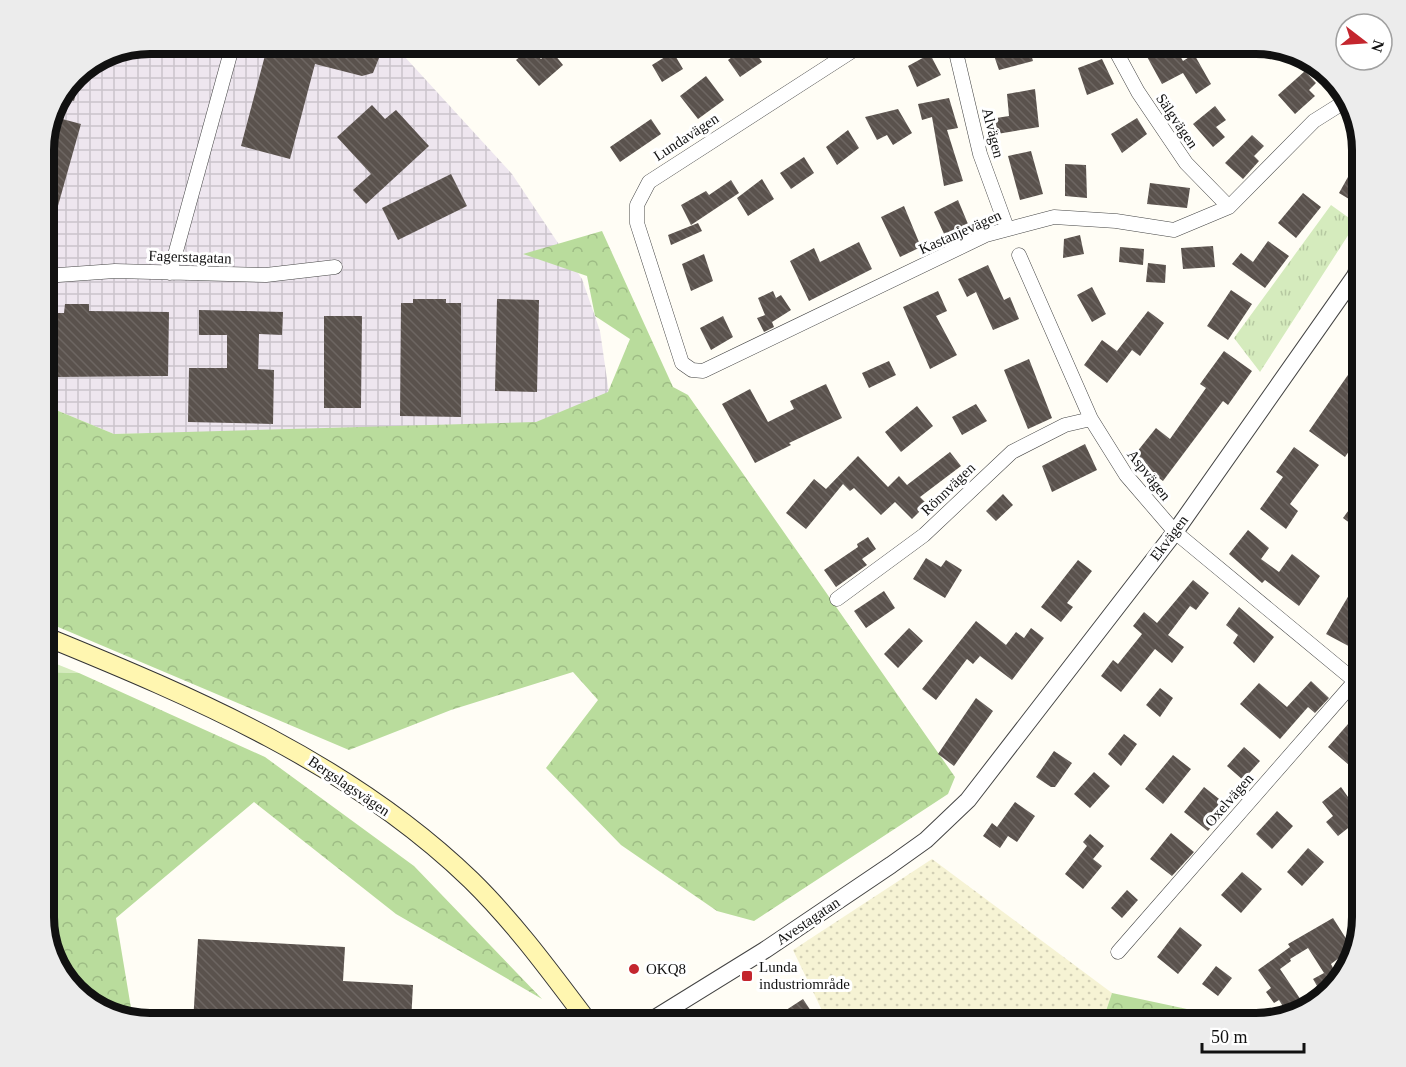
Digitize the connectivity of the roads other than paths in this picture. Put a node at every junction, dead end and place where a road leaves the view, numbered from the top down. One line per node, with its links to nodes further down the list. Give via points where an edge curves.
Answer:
1 (229, 54): 10 (street)
2 (847, 54): 13 (street, Lundavägen, via 667,168 649,182 636,205 637,223 682,363 692,370)
3 (956, 54): 7 (street, Alvägen, via 980,154)
4 (1117, 54): 6 (street, Sälgvägen, via 1186,163)
5 (1340, 104): 6 (street, Kastanjevägen, via 1314,121)
6 (1229, 207): 7 (street, Kastanjevägen, via 1174,230 1116,220 1054,217)
7 (1007, 228): 13 (street, Kastanjevägen)
8 (1019, 255): 14 (street, Aspvägen)
9 (335, 267): 10 (street, Fagerstagatan, via 266,276)
10 (170, 273): 11 (street, Fagerstagatan)
11 (54, 275)
12 (1352, 288): 15 (street, Ekvägen)
13 (704, 371)
14 (1091, 419): 15 (street, Aspvägen, via 1126,475); 16 (street, Rönnvägen, via 1065,425 1012,452 924,535)
15 (1175, 532): 18 (street, Aspvägen); 20 (street, Ekvägen)
16 (837, 599)
17 (54, 640): 22 (main road, Bergslagsvägen, via 164,686 295,750 397,818 471,880 544,962)
18 (1352, 670)
19 (1352, 683): 21 (street, Oxelvägen)
20 (961, 807): 23 (street, Avestagatan, via 926,840 891,865)
21 (1118, 952)
22 (582, 1013)
23 (663, 1013)

